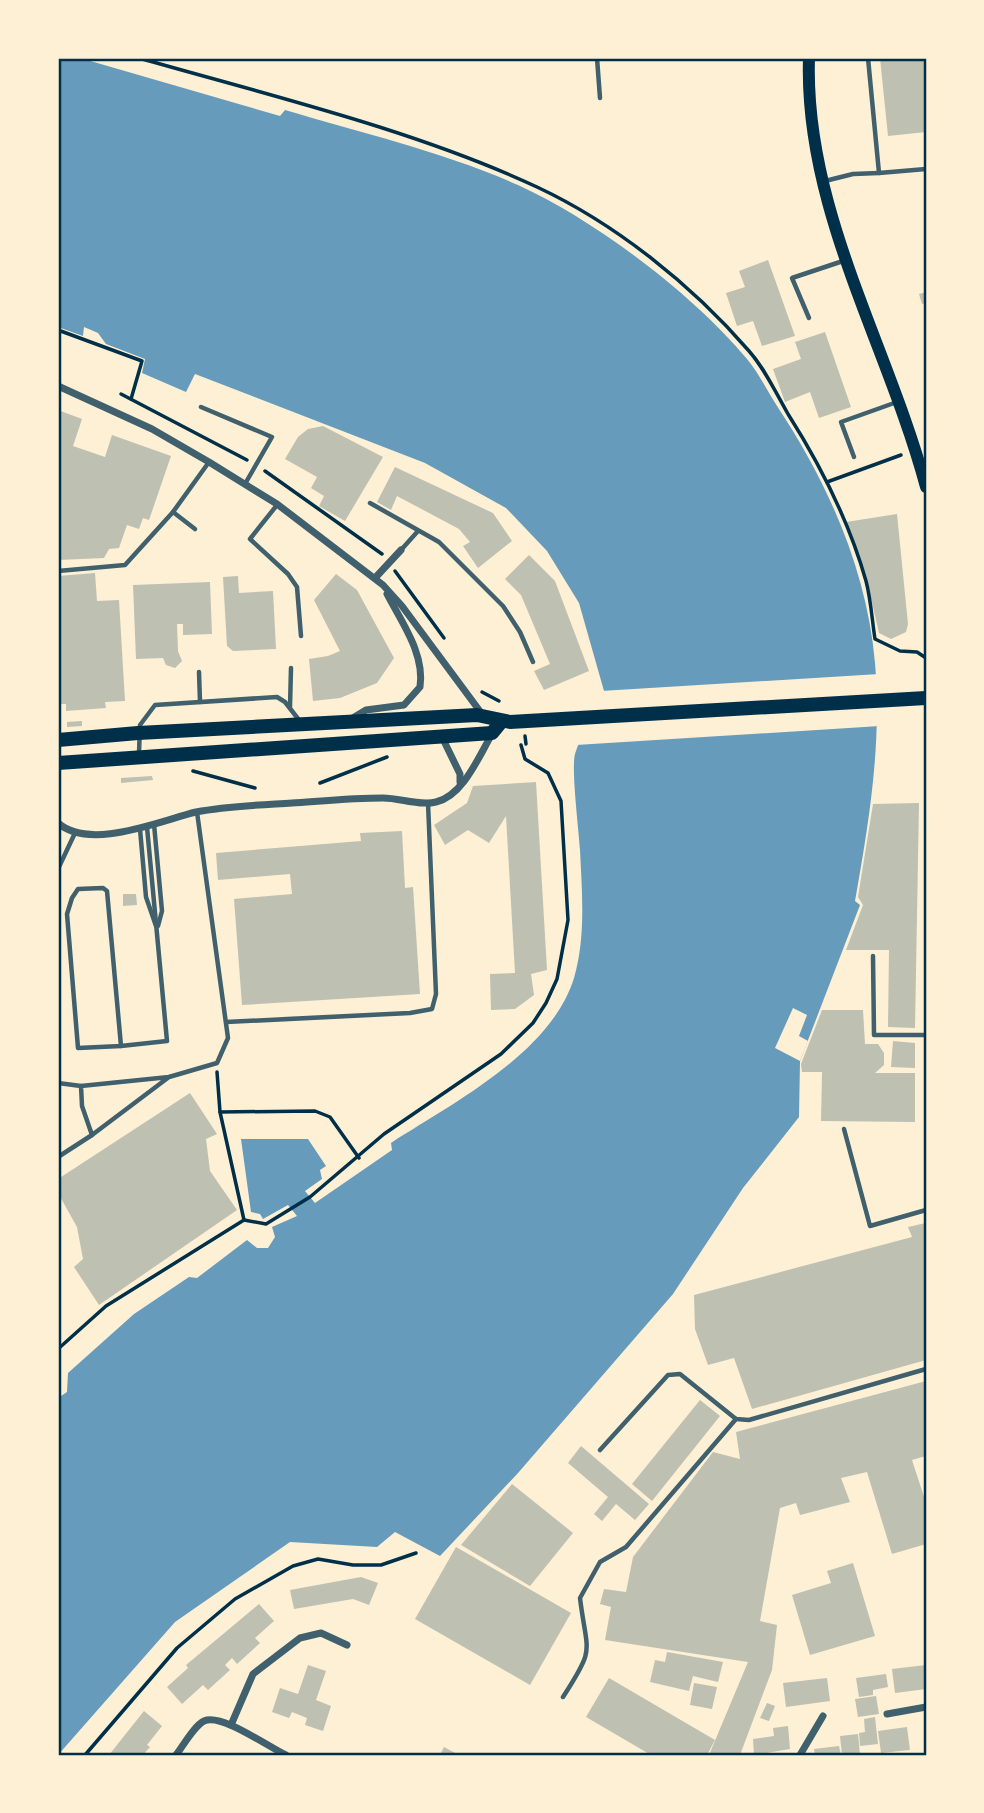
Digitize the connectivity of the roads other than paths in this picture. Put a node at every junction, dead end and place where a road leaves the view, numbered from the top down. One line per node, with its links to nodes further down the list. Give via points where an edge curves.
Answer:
1 (597, 58): 4 (lane)
2 (809, 58): 7 (main road)
3 (868, 58): 6 (lane)
4 (600, 98)
5 (926, 169): 6 (lane)
6 (879, 173): 7 (lane)
7 (824, 181): 8 (main road)
8 (847, 259): 9 (lane, via 792,278); 11 (main road)
9 (809, 318)
10 (58, 386): 14 (street, via 152,429)
11 (897, 402): 13 (lane, via 841,422); 15 (main road)
12 (201, 407): 16 (lane, via 272,437)
13 (854, 457)
14 (209, 462): 16 (street); 20 (lane)
15 (924, 471): 17 (main road)
16 (245, 484): 19 (street)
17 (926, 486)
18 (370, 503): 22 (lane)
19 (277, 504): 25 (street); 27 (lane, via 250,538 296,587)
20 (173, 512): 21 (lane); 24 (lane, via 125,565)
21 (195, 529)
22 (418, 531): 23 (lane); 28 (lane, via 439,542 503,606)
23 (401, 550): 25 (street)
24 (58, 571)
25 (375, 578): 26 (street)
26 (383, 585): 34 (street); 35 (street, via 414,646 420,687 404,705 366,710)
27 (301, 636)
28 (533, 662)
29 (291, 668): 33 (lane)
30 (199, 672): 32 (lane)
31 (926, 698): 37 (main road, via 563,719)
32 (201, 702): 33 (lane, via 277,697); 38 (lane, via 155,705 142,719)
33 (290, 708): 36 (lane)
34 (483, 715): 35 (main road); 37 (main road)
35 (348, 721): 36 (main road)
36 (302, 724): 38 (main road)
37 (497, 728): 39 (main road); 43 (street)
38 (138, 733): 40 (main road); 41 (lane)
39 (442, 737): 41 (main road); 43 (street)
40 (58, 740)
41 (139, 757): 42 (main road)
42 (58, 763)
43 (460, 783): 44 (street, via 453,793)
44 (428, 803): 45 (street, via 380,798); 52 (lane, via 436,994 432,1009)
45 (197, 812): 47 (street); 52 (lane)
46 (58, 823): 48 (street)
47 (147, 826): 48 (street, via 112,833); 50 (lane, via 162,911); 50 (lane, via 146,897)
48 (75, 833): 49 (lane)
49 (58, 869)
50 (158, 930): 54 (lane, via 167,1041)
51 (873, 956): 53 (lane, via 874,1035)
52 (226, 1022): 55 (lane, via 228,1038 217,1063)
53 (926, 1035)
54 (121, 1046): 54 (lane, via 78,1048 67,914 78,889 107,891)
55 (169, 1077): 57 (lane); 59 (lane)
56 (58, 1083): 57 (lane)
57 (81, 1086): 59 (lane, via 82,1107)
58 (844, 1129): 61 (lane, via 870,1226)
59 (92, 1135): 60 (lane)
60 (58, 1157)
61 (926, 1210)
62 (926, 1369): 63 (lane, via 749,1420)
63 (736, 1419): 64 (lane, via 680,1374 668,1375); 66 (lane, via 626,1547 600,1562 580,1598 590,1644 587,1661)
64 (600, 1450)
65 (346, 1645): 70 (street, via 321,1633 300,1639 254,1674)
66 (564, 1697)
67 (926, 1707): 68 (street)
68 (887, 1714)
69 (823, 1716): 74 (street)
70 (231, 1725): 71 (street); 72 (street, via 205,1721)
71 (275, 1753): 73 (street)
72 (176, 1755)
73 (286, 1755)
74 (800, 1755)

